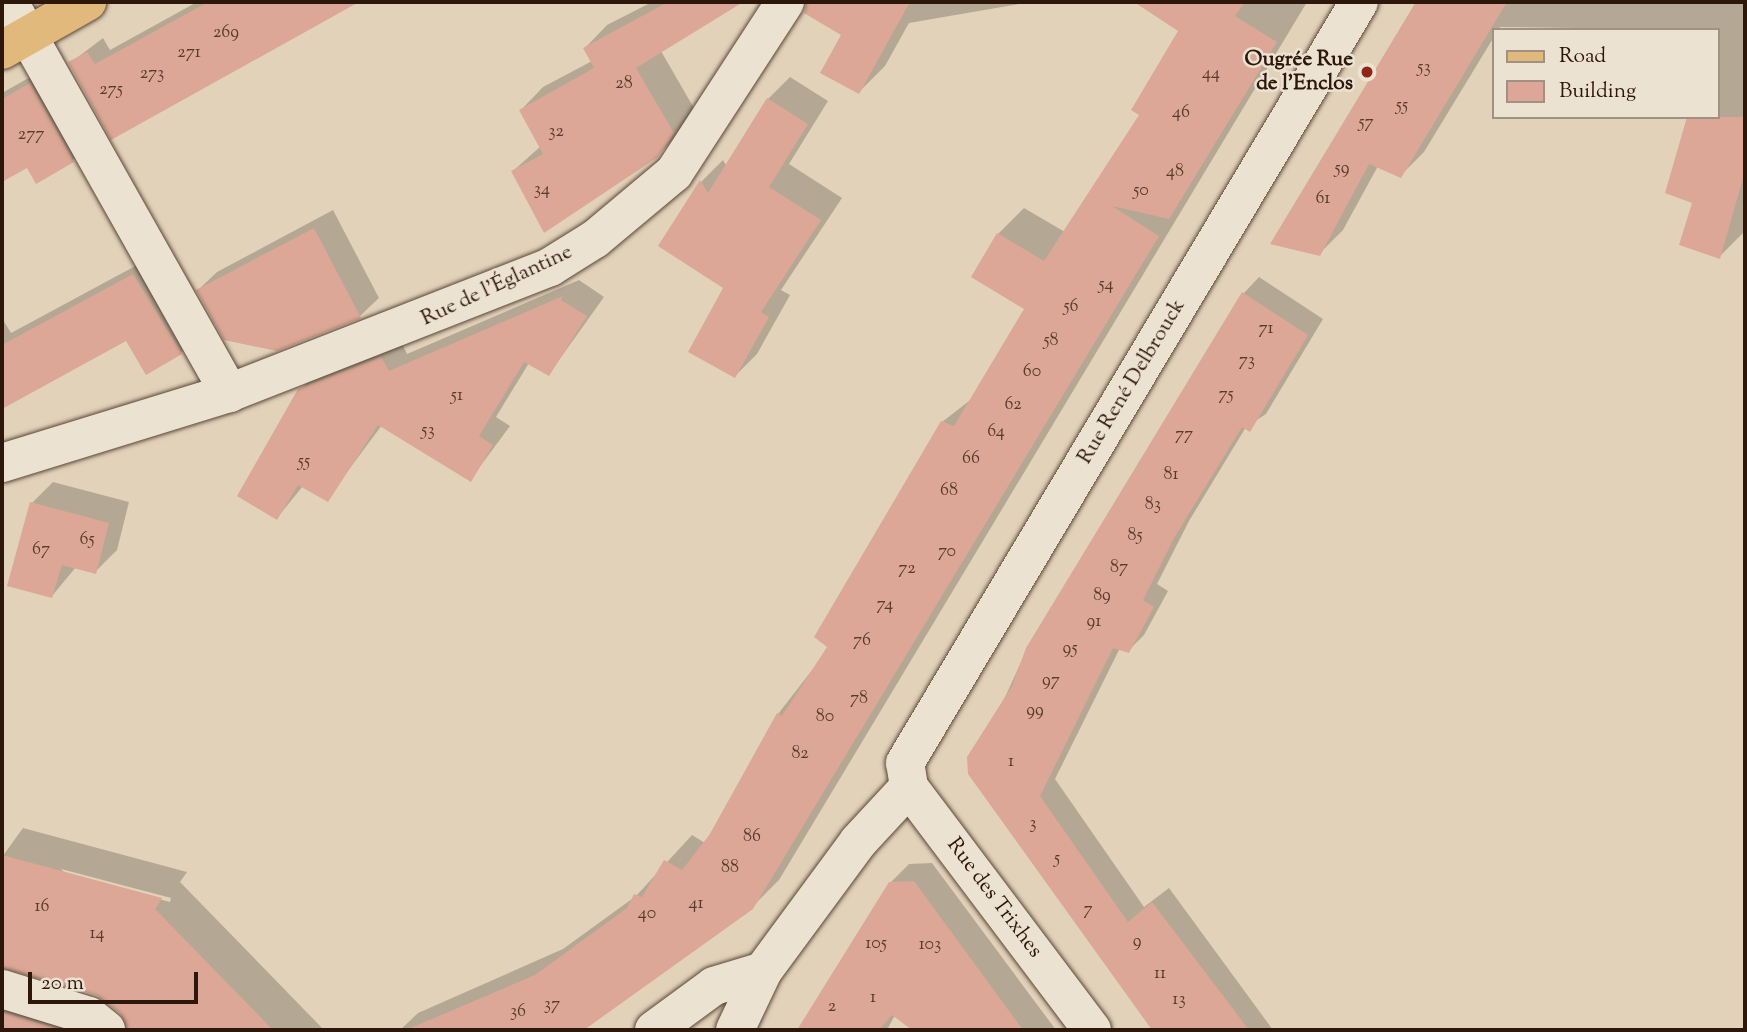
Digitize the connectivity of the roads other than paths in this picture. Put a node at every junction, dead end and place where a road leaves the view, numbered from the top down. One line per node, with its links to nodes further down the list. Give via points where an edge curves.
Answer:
1 (9, 2): 5 (street)
2 (87, 2): 5 (main road)
3 (785, 2): 6 (street, Rue de l'Églantine, via 674,173 595,239 506,286)
4 (1359, 2): 8 (street, Rue René Delbrouck)
5 (13, 43): 6 (street)
6 (229, 393): 7 (street, Rue de l'Églantine)
7 (2, 463)
8 (907, 775): 9 (street, Rue René Delbrouck); 14 (street, Rue des Trixhes)
9 (763, 971): 12 (street, via 714,986); 13 (street, Rue René Delbrouck)
10 (2, 989): 11 (street, via 89,1016)
11 (106, 1030)
12 (654, 1030)
13 (735, 1030)
14 (1092, 1030)

